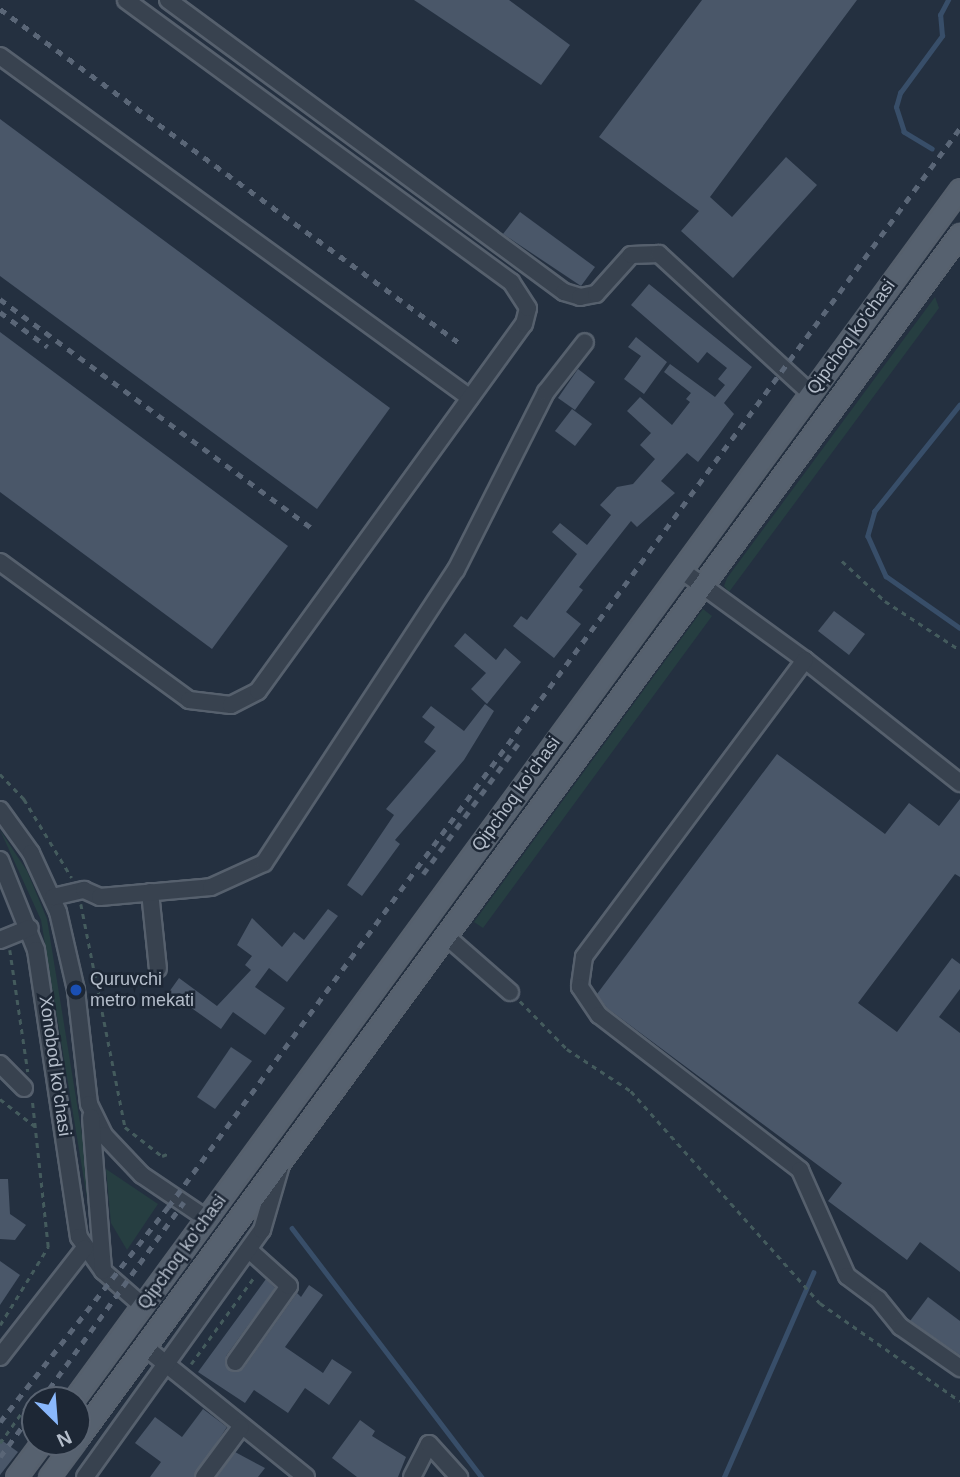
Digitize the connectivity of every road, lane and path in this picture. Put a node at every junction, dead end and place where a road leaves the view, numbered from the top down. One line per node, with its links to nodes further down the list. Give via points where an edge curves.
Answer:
1 (126, 0): 10 (street, via 524,295 524,324)
2 (168, 0): 9 (street, via 564,292 580,297 596,294 631,255 659,254)
3 (0, 56): 10 (street)
4 (960, 189): 6 (main road, Qipchoq ko'chasi)
5 (960, 234): 7 (main road, Qipchoq ko'chasi)
6 (907, 261): 7 (main road); 9 (main road, Qipchoq ko'chasi)
7 (929, 276): 14 (main road, Qipchoq ko'chasi)
8 (585, 342): 22 (street, via 546,392 456,570 417,622 289,832 264,863 239,878)
9 (810, 393): 13 (main road, Qipchoq ko'chasi)
10 (470, 398): 12 (street, via 258,691 231,705 189,700)
11 (842, 561): 15 (path, via 885,601)
12 (0, 562)
13 (681, 570): 14 (street); 36 (main road, Qipchoq ko'chasi)
14 (701, 585): 16 (street); 25 (main road, Qipchoq ko'chasi)
15 (960, 650)
16 (805, 660): 18 (street); 48 (street, via 584,957 580,987 599,1015 800,1170 847,1276 878,1299 901,1327)
17 (0, 774): 21 (path, via 38,820)
18 (960, 783)
19 (0, 810): 23 (street, Xonobod ko'chasi)
20 (0, 860): 24 (street, Xonobod ko'chasi)
21 (78, 891): 22 (street, via 100,897); 23 (street); 34 (path, via 125,1127 162,1156)
22 (150, 892): 27 (street)
23 (53, 897): 32 (street, Xonobod ko'chasi, via 76,990)
24 (30, 928): 26 (street); 38 (street, Xonobod ko'chasi, via 49,1016 76,1221)
25 (446, 936): 28 (street); 35 (main road, Qipchoq ko'chasi)
26 (4, 938): 30 (path)
27 (158, 968)
28 (510, 992): 50 (path, via 567,1049 631,1091 810,1293)
29 (0, 1064): 30 (street)
30 (28, 1086): 33 (path)
31 (0, 1098): 33 (path)
32 (89, 1104): 36 (street, Xonobod ko'chasi, via 120,1157); 40 (street)
33 (36, 1126): 43 (path, via 48,1247)
34 (170, 1153)
35 (281, 1165): 37 (main road, Qipchoq ko'chasi); 39 (street, via 262,1230)
36 (206, 1219): 37 (main road); 41 (main road, Qipchoq ko'chasi)
37 (229, 1235): 42 (main road, Qipchoq ko'chasi)
38 (85, 1248): 40 (street, Xonobod ko'chasi); 45 (street)
39 (249, 1250): 46 (street, via 289,1286); 47 (street)
40 (103, 1271): 41 (street, Xonobod ko'chasi)
41 (143, 1306): 42 (main road); 49 (main road, Qipchoq ko'chasi)
42 (165, 1323): 44 (main road, Qipchoq ko'chasi)
43 (0, 1325)
44 (145, 1347): 47 (street); 52 (main road, Qipchoq ko'chasi)
45 (0, 1357)
46 (235, 1362)
47 (168, 1363): 53 (street); 59 (street)
48 (960, 1368)
49 (83, 1386)
50 (960, 1401)
51 (21, 1414): 54 (path)
52 (91, 1420)
53 (241, 1427): 60 (street); 61 (street)
54 (0, 1443)
55 (32, 1456): 57 (main road)
56 (64, 1456): 58 (main road, Qipchoq ko'chasi)
57 (16, 1477)
58 (49, 1477)
59 (85, 1477)
60 (204, 1477)
61 (306, 1477)
62 (412, 1477): 63 (street, via 429,1444)
63 (458, 1477)

